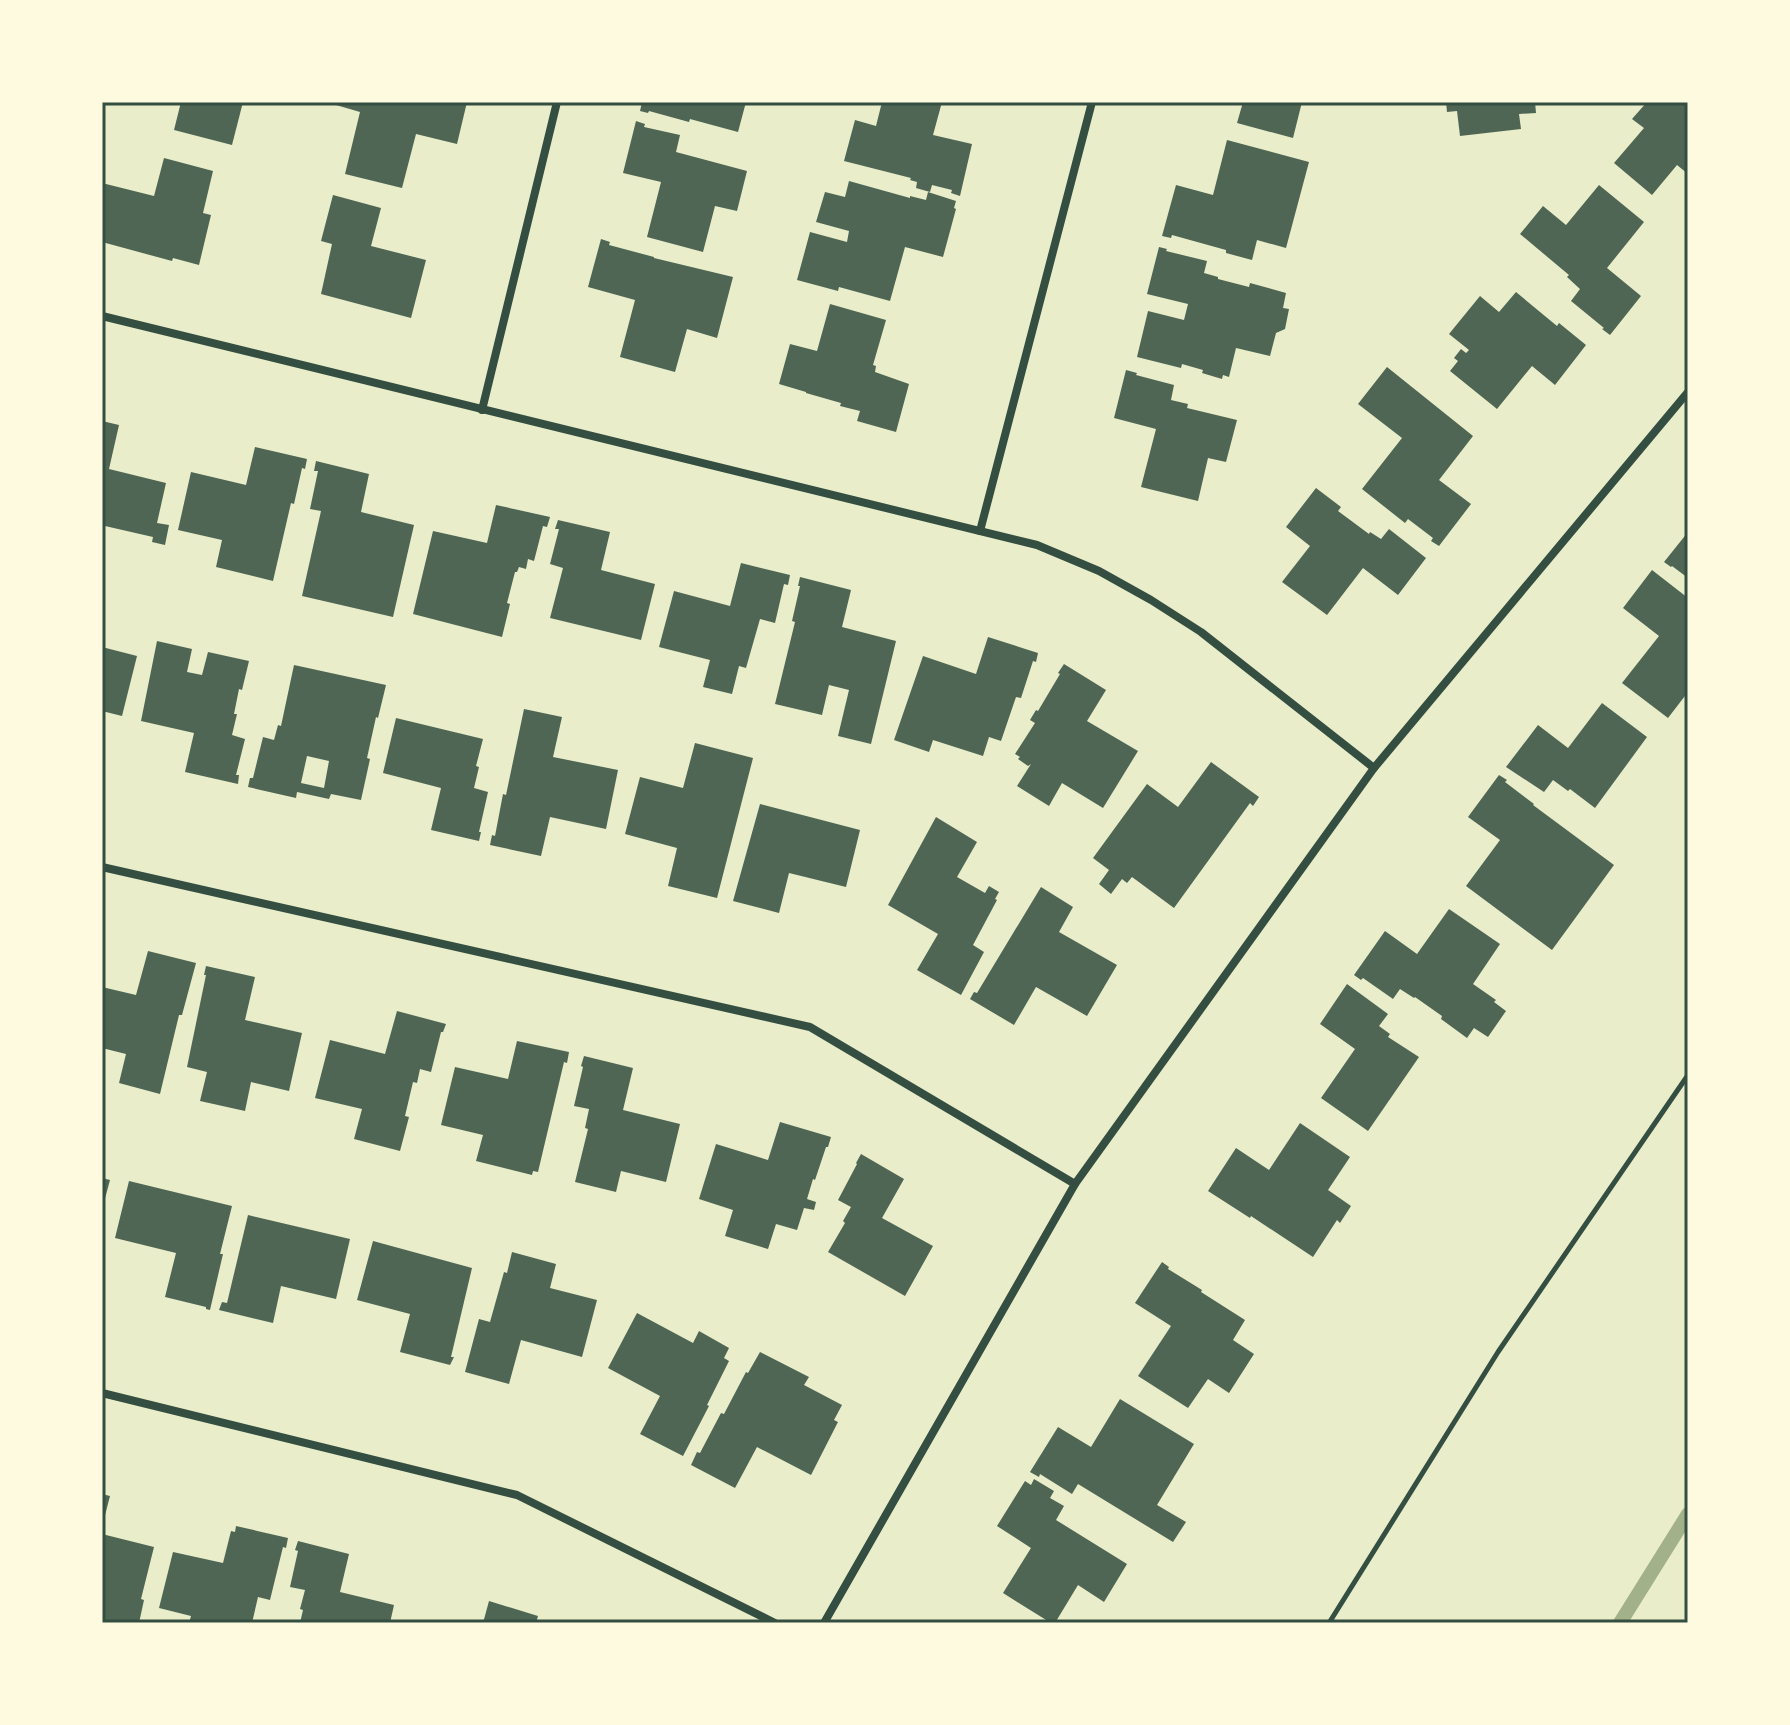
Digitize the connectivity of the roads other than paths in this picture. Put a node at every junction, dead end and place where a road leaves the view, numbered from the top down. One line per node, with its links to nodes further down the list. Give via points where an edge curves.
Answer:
1 (557, 102): 5 (street)
2 (1092, 102): 6 (street)
3 (102, 316): 5 (street)
4 (1688, 392): 7 (street)
5 (482, 410): 6 (street)
6 (980, 531): 7 (street, via 1037,545 1151,600 1201,632)
7 (1374, 768): 9 (street)
8 (102, 867): 9 (street, via 810,1027)
9 (1075, 1184): 12 (street)
10 (102, 1393): 11 (street, via 517,1495)
11 (775, 1623)
12 (824, 1623)

